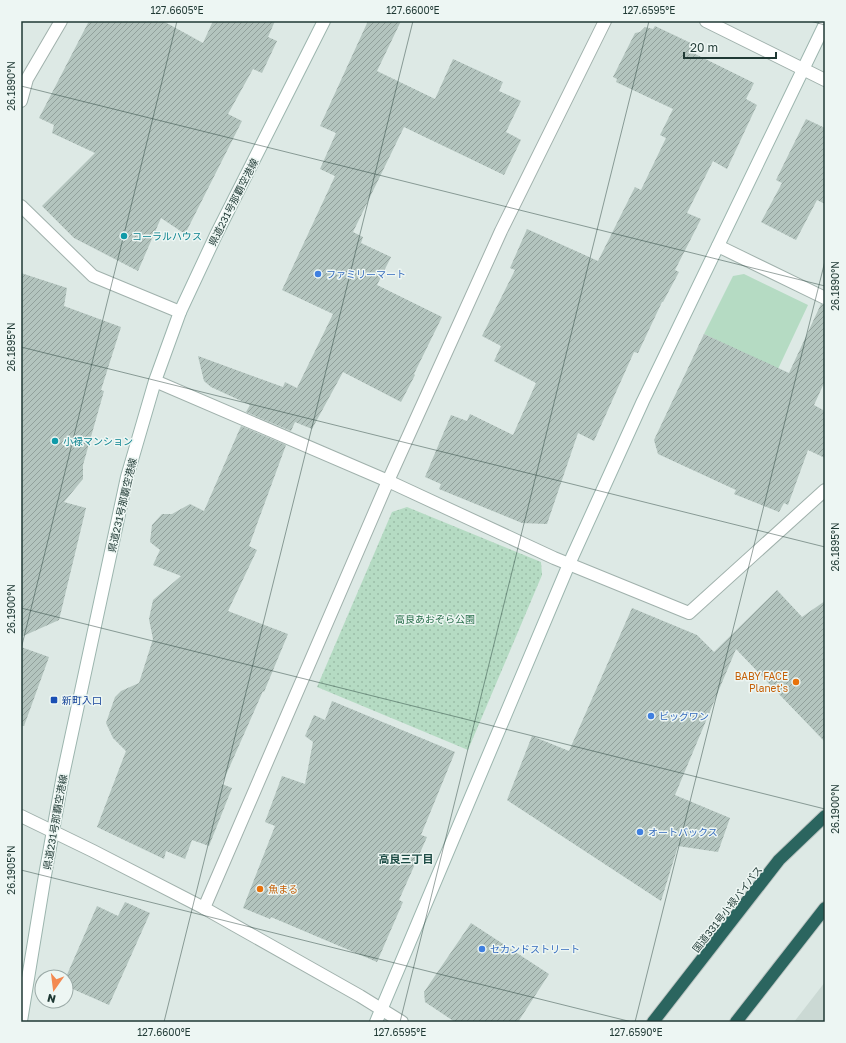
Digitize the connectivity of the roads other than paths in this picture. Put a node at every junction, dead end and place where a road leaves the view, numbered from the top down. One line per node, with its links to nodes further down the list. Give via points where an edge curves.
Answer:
1 (62, 21): 8 (street, via 27,79)
2 (324, 21): 12 (street, 県道231号那覇空港線)
3 (605, 21): 14 (street, via 501,232)
4 (706, 21): 6 (street)
5 (825, 24): 6 (street)
6 (803, 69): 7 (street); 10 (street)
7 (825, 80)
8 (21, 101)
9 (21, 206): 12 (street, via 93,276)
10 (718, 246): 11 (street); 16 (street, via 643,400)
11 (825, 298)
12 (180, 312): 13 (street, 県道231号那覇空港線)
13 (155, 381): 14 (street); 19 (street, 県道231号那覇空港線, via 127,477)
14 (388, 481): 16 (street); 20 (street)
15 (825, 490): 16 (street, via 689,613)
16 (569, 564): 23 (street)
17 (21, 816): 19 (street)
18 (825, 816): 27 (highway, 国道331号小禄バイパス, via 780,860)
19 (53, 831): 20 (street); 22 (street, 県道231号那覇空港線)
20 (204, 908): 23 (street)
21 (825, 908): 28 (highway)
22 (24, 985): 24 (street, 県道231号那覇空港線)
23 (381, 1009): 25 (street); 26 (street)
24 (21, 1021)
25 (376, 1022)
26 (402, 1022)
27 (653, 1022)
28 (736, 1022)

